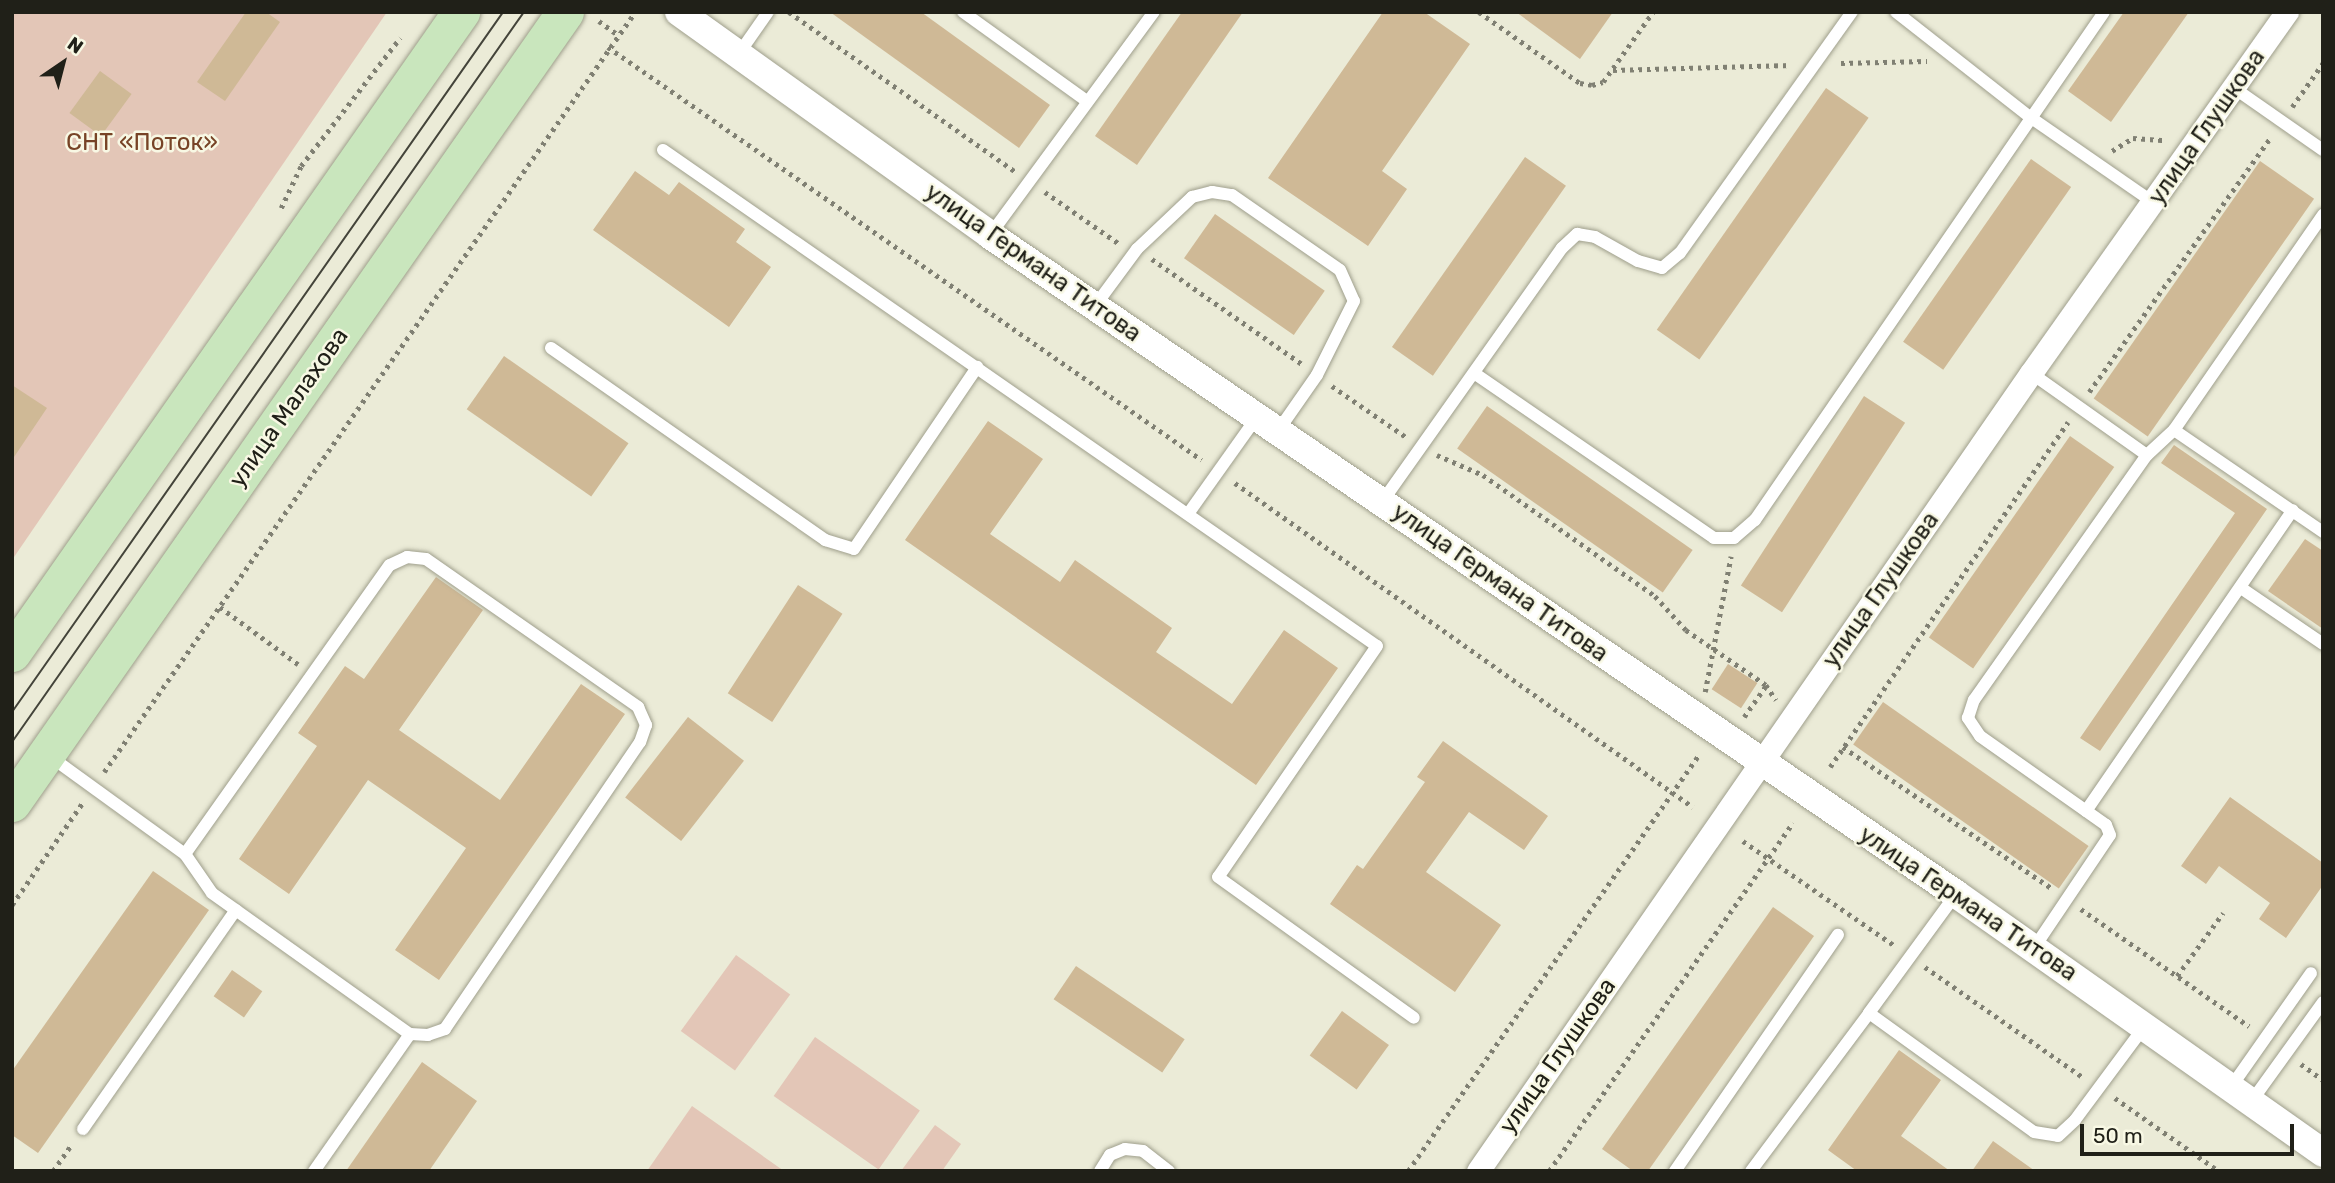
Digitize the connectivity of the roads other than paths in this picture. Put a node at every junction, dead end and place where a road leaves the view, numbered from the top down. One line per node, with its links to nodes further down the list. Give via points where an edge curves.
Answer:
1 (461, 12): 34 (main road)
2 (679, 12): 11 (street, улица Германа Титова)
3 (768, 12): 11 (lane)
4 (963, 12): 13 (lane)
5 (1154, 12): 13 (lane)
6 (1852, 12): 23 (lane, via 1680,253 1662,268 1638,261 1595,237 1577,234 1562,248)
7 (1896, 12): 14 (lane)
8 (2104, 12): 14 (lane)
9 (2287, 12): 12 (street, улица Глушкова)
10 (582, 17): 35 (main road, улица Малахова)
11 (737, 55): 19 (street, улица Германа Титова)
12 (2234, 88): 16 (lane); 17 (street, улица Глушкова)
13 (1087, 101): 19 (lane)
14 (2030, 117): 17 (lane); 23 (lane, via 1755,520 1734,538 1714,538)
15 (663, 150): 22 (lane)
16 (2323, 150)
17 (2154, 203): 24 (street, улица Глушкова)
18 (2323, 215): 26 (lane)
19 (990, 235): 20 (street, улица Германа Титова)
20 (1095, 306): 25 (street, улица Германа Титова); 25 (lane, via 1135,251 1192,197 1212,192 1232,195 1340,270 1354,301 1317,375)
21 (551, 348): 22 (lane, via 825,540 854,549)
22 (976, 367): 30 (lane)
23 (1474, 373): 28 (lane)
24 (2031, 373): 27 (lane); 36 (street, улица Глушкова)
25 (1268, 424): 28 (street, улица Германа Титова); 30 (lane, via 1219,472)
26 (2174, 430): 27 (lane); 29 (lane)
27 (2147, 455): 38 (lane, via 1974,700 1968,718 1980,736)
28 (1382, 502): 36 (street, улица Германа Титова)
29 (2293, 510): 31 (lane); 32 (lane)
30 (1188, 514): 47 (lane, via 1377,646 1217,877)
31 (2323, 532)
32 (2241, 589): 33 (lane); 38 (lane)
33 (2323, 645)
34 (12, 653)
35 (47, 754): 37 (main road, улица Малахова); 39 (lane)
36 (1762, 763): 40 (street, улица Германа Титова); 56 (street, улица Глушкова)
37 (12, 803)
38 (2086, 810): 43 (lane, via 2106,825 2108,843)
39 (185, 853): 41 (lane, via 212,893); 49 (lane, via 390,565 407,556 426,559 638,707 646,725 640,741 445,1029 428,1035)
40 (1956, 894): 43 (street, улица Германа Титова); 46 (lane)
41 (236, 910): 49 (lane); 51 (lane)
42 (1838, 935): 57 (lane)
43 (2034, 948): 48 (street, улица Германа Титова)
44 (2311, 973): 50 (lane)
45 (2323, 1002): 50 (lane)
46 (1869, 1013): 48 (lane, via 2034,1132 2058,1136); 58 (lane)
47 (1414, 1018)
48 (2144, 1026): 50 (street, улица Германа Титова)
49 (410, 1034): 53 (lane)
50 (2241, 1095): 52 (street, улица Германа Титова)
51 (83, 1129)
52 (2323, 1153)
53 (314, 1171)
54 (1100, 1171): 55 (lane, via 1110,1155 1125,1149 1143,1152)
55 (1169, 1171)
56 (1478, 1171)
57 (1675, 1171)
58 (1751, 1171)

